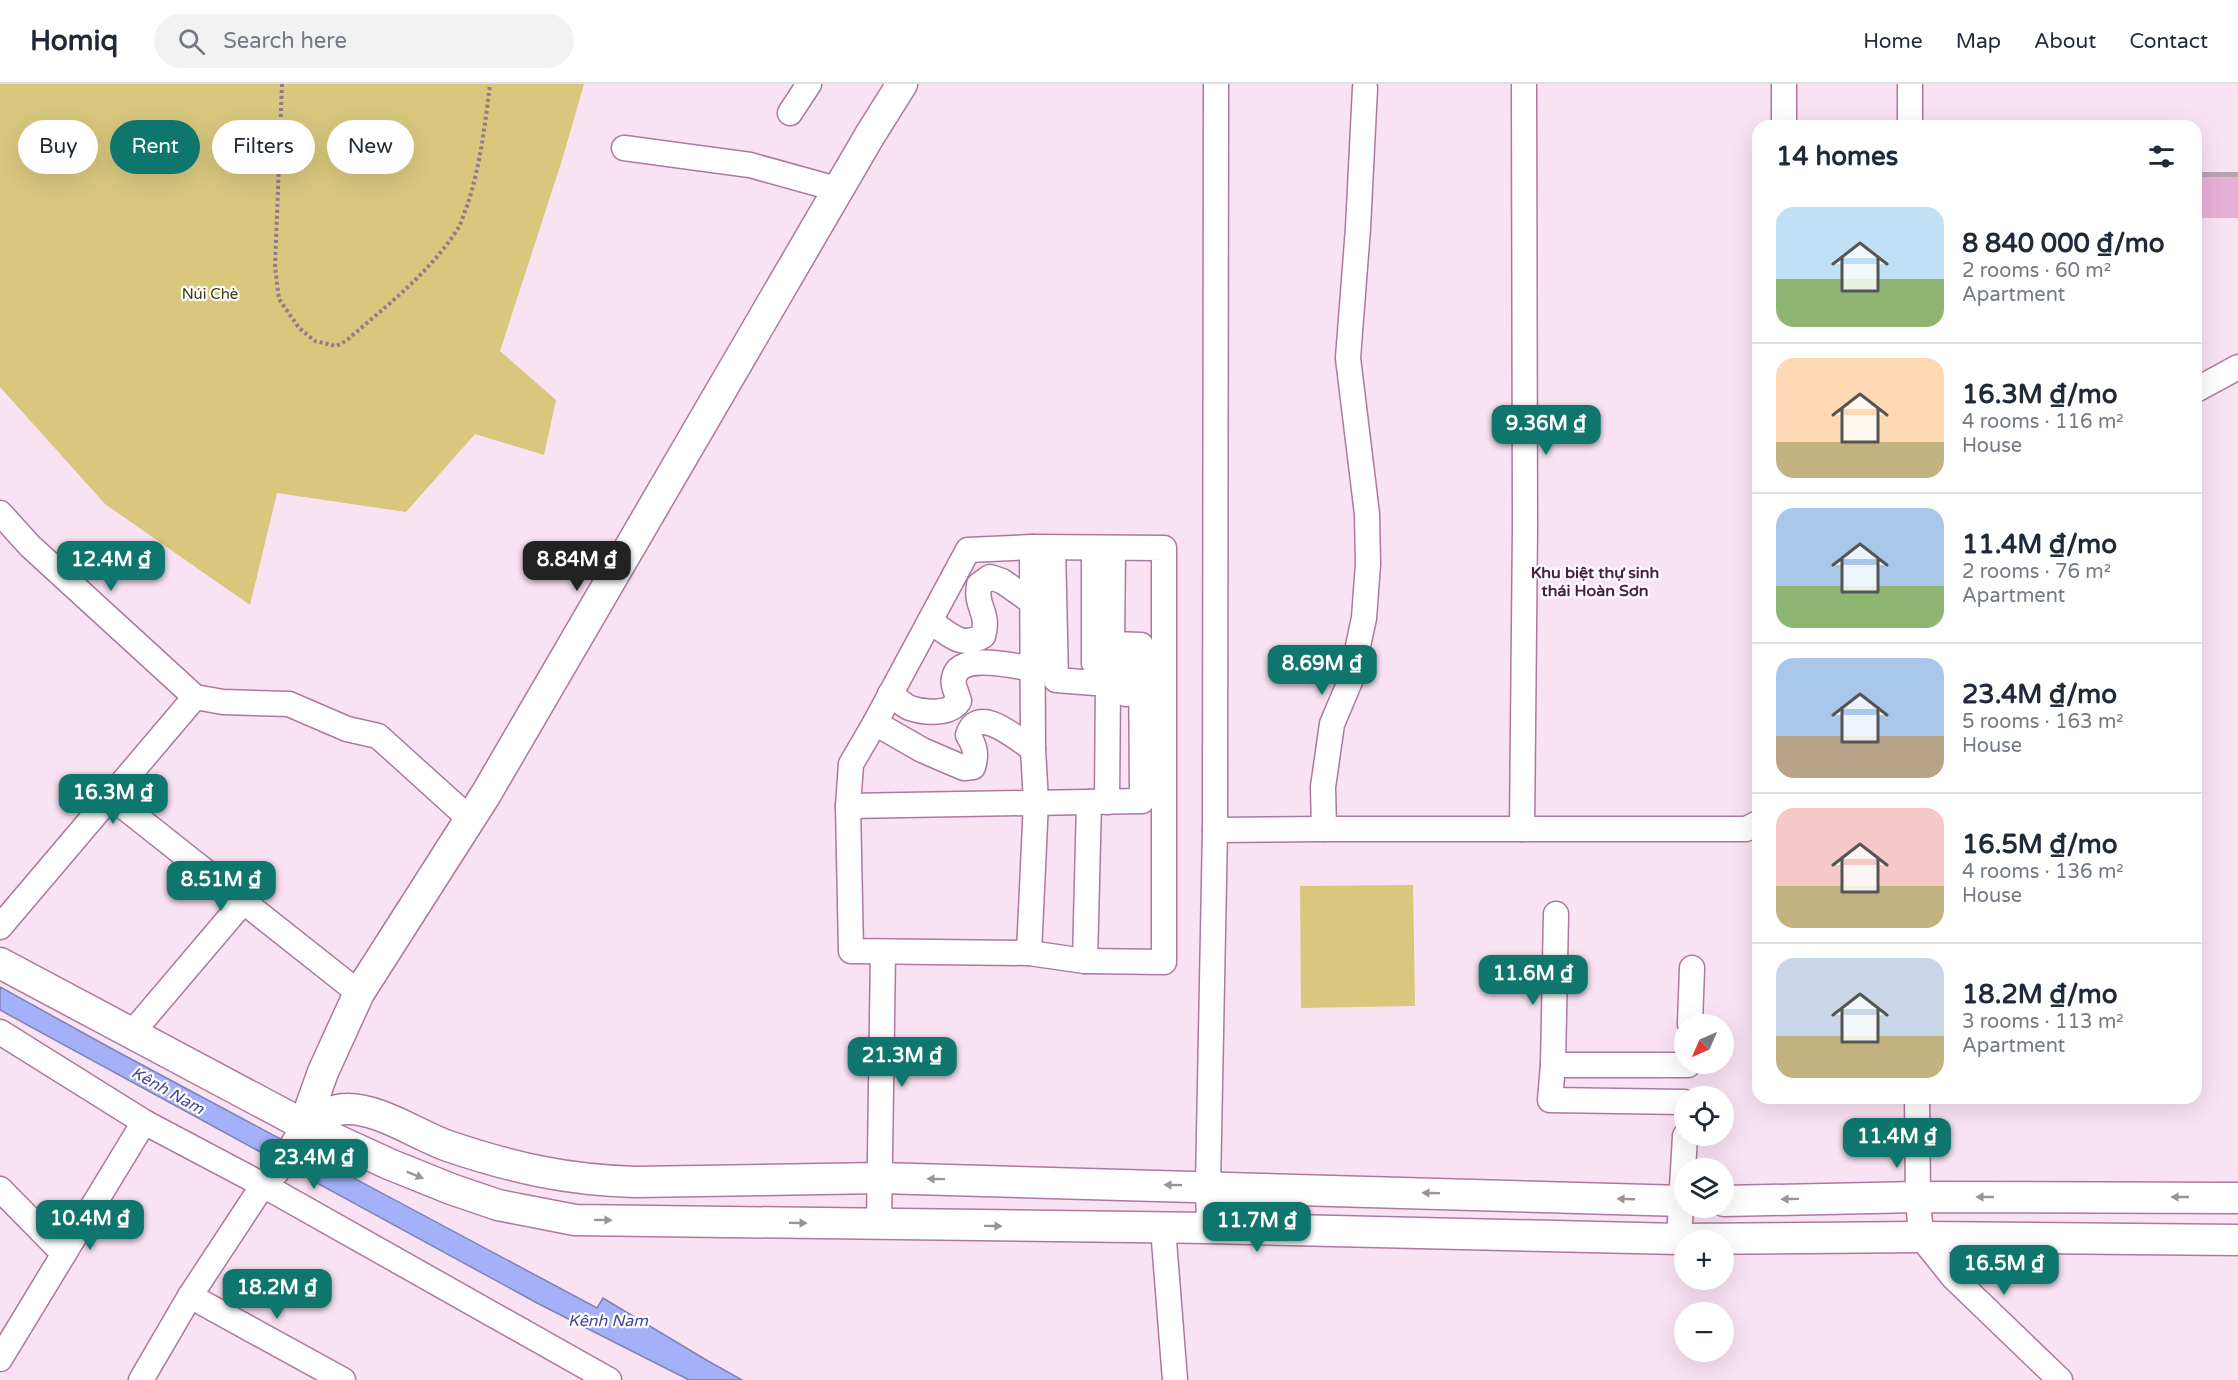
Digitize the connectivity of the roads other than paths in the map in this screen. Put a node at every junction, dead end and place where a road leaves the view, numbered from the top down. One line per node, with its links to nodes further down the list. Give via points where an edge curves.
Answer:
1 (809, 84): 8 (street)
2 (902, 84): 12 (main road)
3 (1216, 84): 33 (street)
4 (1524, 84): 32 (street)
5 (1784, 84): 9 (street)
6 (1910, 84): 10 (street)
7 (1361, 85): 31 (street, via 1358,228 1348,358 1368,514 1368,564 1364,618 1354,669 1332,724 1323,787)
8 (790, 113)
9 (1784, 120)
10 (1910, 120)
11 (624, 148): 12 (street, via 750,165)
12 (840, 190): 29 (main road)
13 (2238, 367): 14 (street)
14 (2202, 387)
15 (0, 513): 22 (street, via 30,546)
16 (1043, 548): 17 (street); 18 (street); 19 (street, via 968,550); 27 (street, via 1056,680 1108,684)
17 (1104, 548): 27 (street, via 1112,644 1141,645 1142,801); 39 (street, via 1164,548 1164,962)
18 (1032, 602): 19 (street, via 990,577 979,585 977,596 987,623 984,636 973,642 961,642); 20 (street)
19 (930, 621): 21 (street)
20 (1033, 669): 21 (street, via 996,663 965,664 957,669 954,678 959,701 946,711 909,708); 24 (street)
21 (890, 694): 23 (street)
22 (195, 697): 25 (street); 29 (street, via 288,704 347,729 378,736)
23 (875, 723): 24 (street, via 964,768 973,767 976,756 968,735 970,727 982,720); 28 (street, via 851,764)
24 (1033, 749): 26 (street)
25 (110, 796): 34 (street); 36 (street)
26 (1036, 802): 27 (street); 28 (street); 38 (street)
27 (1107, 802): 39 (street)
28 (848, 806): 37 (street, via 851,951)
29 (471, 820): 42 (main road)
30 (1752, 826): 32 (street)
31 (1324, 829): 32 (street); 33 (street)
32 (1522, 829)
33 (1215, 830): 54 (street)
34 (243, 902): 42 (street); 45 (street)
35 (1556, 914): 47 (street)
36 (0, 927)
37 (883, 952): 38 (street); 52 (street)
38 (1029, 953): 39 (street)
39 (1085, 961)
40 (0, 963): 45 (main road)
41 (1692, 968): 43 (street)
42 (359, 993): 51 (main road)
43 (1690, 1014)
44 (0, 1032): 50 (street)
45 (130, 1034): 51 (main road)
46 (1674, 1064): 47 (street)
47 (1552, 1065): 48 (street, via 1550,1100)
48 (1674, 1102)
49 (1917, 1104): 56 (street)
50 (144, 1122): 53 (street); 67 (street)
51 (304, 1125): 52 (main road, via 336,1110 360,1110 508,1165 600,1181); 53 (street); 60 (main road, one-way to 60, via 451,1189 539,1214 575,1220)
52 (880, 1178): 54 (main road, one-way to 52); 60 (street)
53 (270, 1179): 68 (street); 72 (street)
54 (1208, 1186): 58 (main road, one-way to 54); 62 (street)
55 (0, 1189): 67 (street)
56 (1918, 1197): 57 (main road, one-way to 56); 59 (main road, one-way to 59); 63 (street)
57 (2238, 1198)
58 (1674, 1201)
59 (1734, 1201)
60 (879, 1224): 61 (main road, one-way to 61)
61 (1163, 1228): 62 (main road); 73 (street)
62 (1209, 1228): 64 (main road)
63 (1922, 1238): 65 (main road); 66 (main road); 74 (street, via 1953,1277)
64 (1674, 1239)
65 (1734, 1239)
66 (2238, 1240)
67 (64, 1254): 69 (street)
68 (190, 1296): 70 (street); 71 (street)
69 (0, 1359)
70 (141, 1380)
71 (343, 1380)
72 (609, 1380)
73 (1175, 1380)
74 (2060, 1380)

